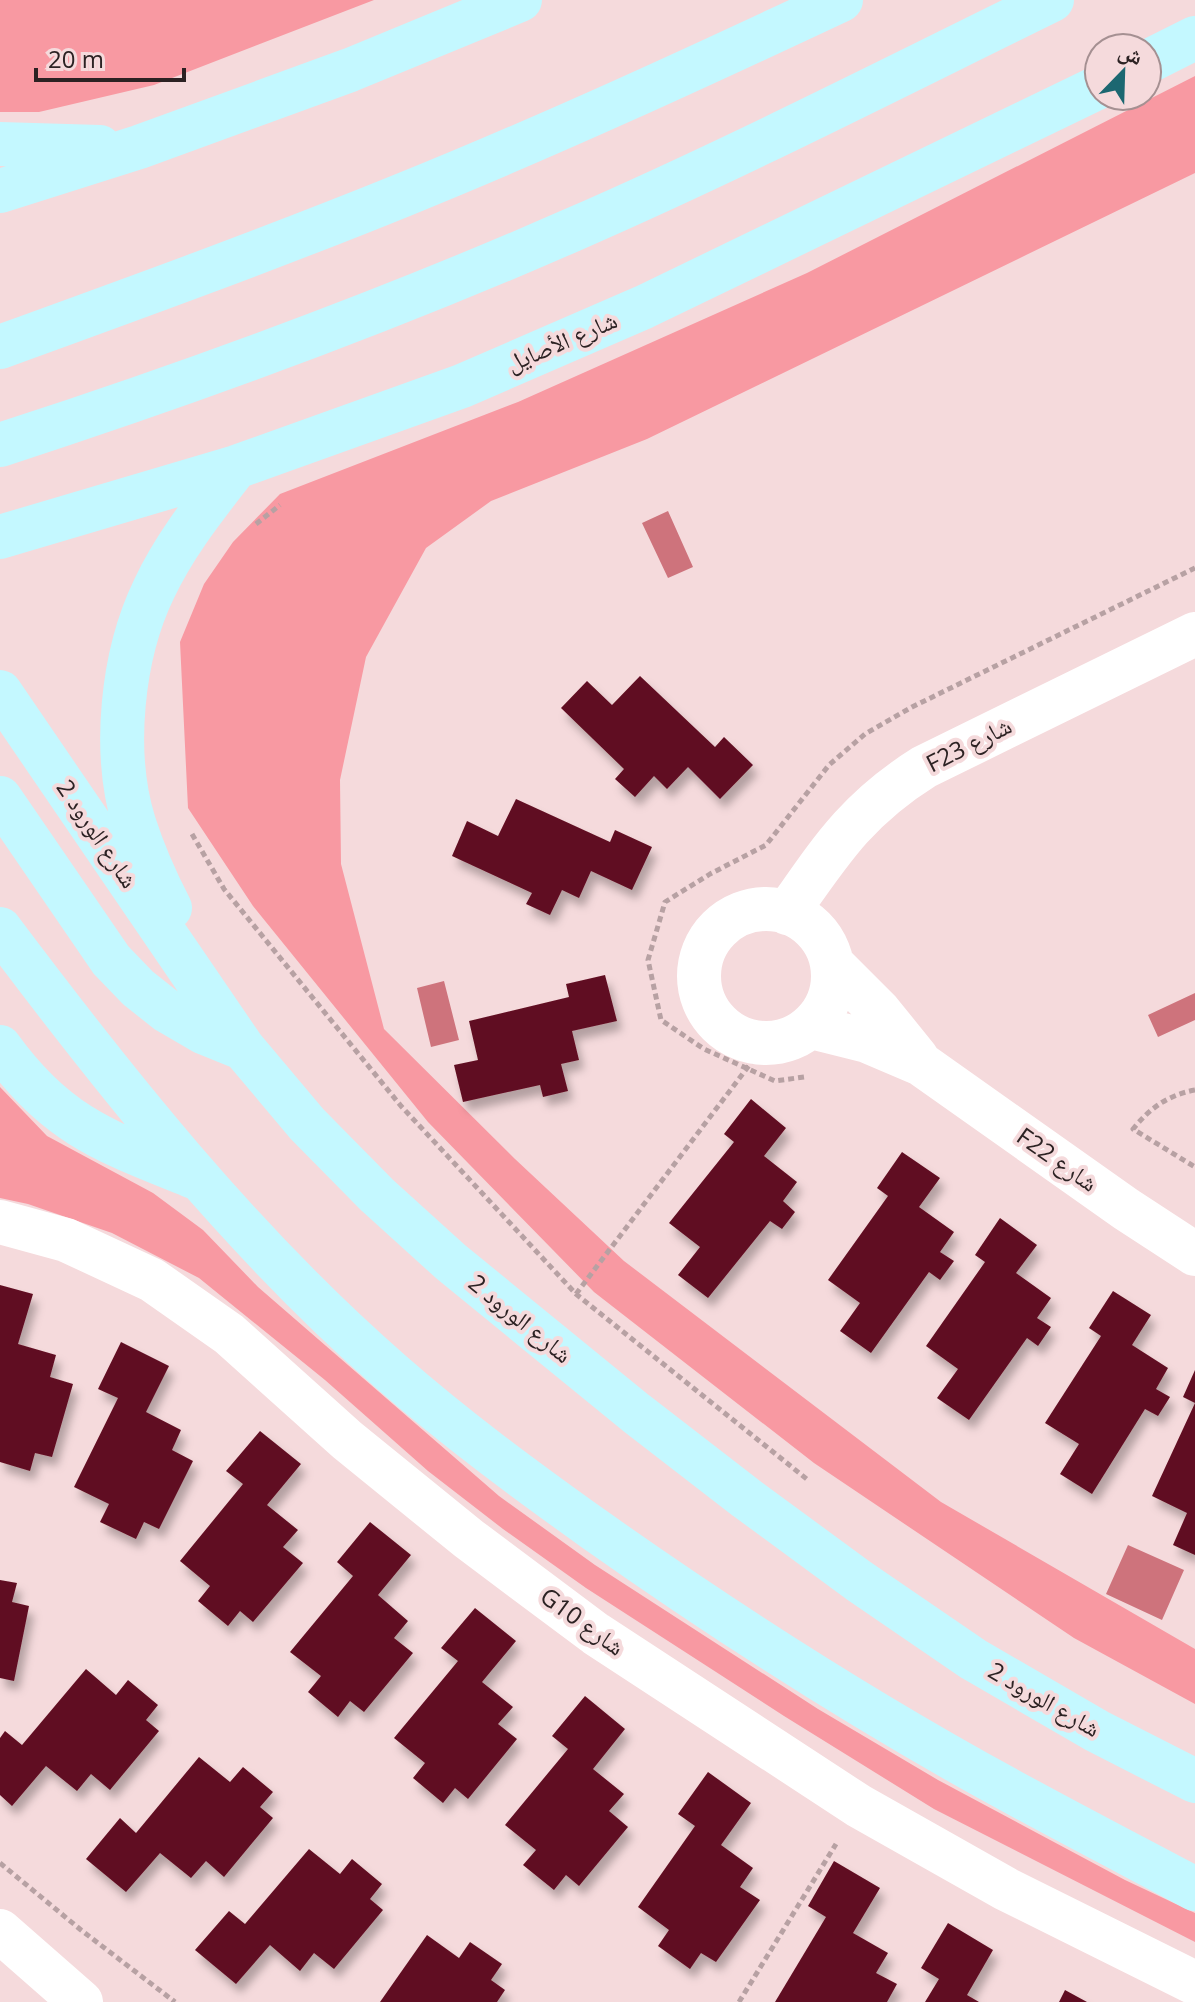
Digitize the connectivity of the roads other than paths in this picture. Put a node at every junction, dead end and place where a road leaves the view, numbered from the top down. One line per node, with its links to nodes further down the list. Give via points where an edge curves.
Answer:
1 (520, 0): 8 (main road, via 350,70)
2 (841, 0): 10 (main road, via 643,93 405,194)
3 (1052, 0): 11 (main road, via 723,162 418,295 263,355)
4 (1195, 38): 5 (main road)
5 (1163, 54)
6 (1083, 95): 12 (main road, شارع الأصايل, via 630,313 462,386)
7 (0, 144): 8 (main road)
8 (139, 147): 9 (main road)
9 (0, 191)
10 (0, 347)
11 (0, 445)
12 (236, 467): 13 (main road, شارع الأصايل); 22 (main road, via 185,534 153,590 133,646 123,704 123,763 134,821 162,891)
13 (0, 537)
14 (1195, 634): 17 (street, F23 شارع, via 899,783 852,823)
15 (0, 692): 22 (main road, شارع الورود 2)
16 (0, 798): 22 (main road, via 120,970 167,1011)
17 (787, 913): 19 (street, F22 شارع, via 816,933); 20 (street, via 749,911 731,919 711,939 700,965 700,984 714,1019 756,1055)
18 (0, 929): 24 (main road, via 78,1033)
19 (832, 964): 20 (street, via 829,999); 23 (street, F22 شارع)
20 (811, 1027): 23 (street, F22 شارع, via 867,1041)
21 (0, 1047): 24 (main road, via 33,1089 84,1129)
22 (243, 1048): 27 (main road, شارع الورود 2, via 327,1144 451,1262 746,1498 973,1659)
23 (921, 1064): 26 (street, F22 شارع)
24 (201, 1180): 28 (main road, via 389,1371 519,1475 659,1575 831,1686 1007,1789)
25 (0, 1222): 30 (street, G10 شارع, via 66,1240 152,1280 229,1334 347,1440 596,1634 859,1806 1006,1889)
26 (1195, 1254)
27 (1195, 1781)
28 (1195, 1889)
29 (0, 1931): 31 (street)
30 (1195, 1983)
31 (74, 2000)

